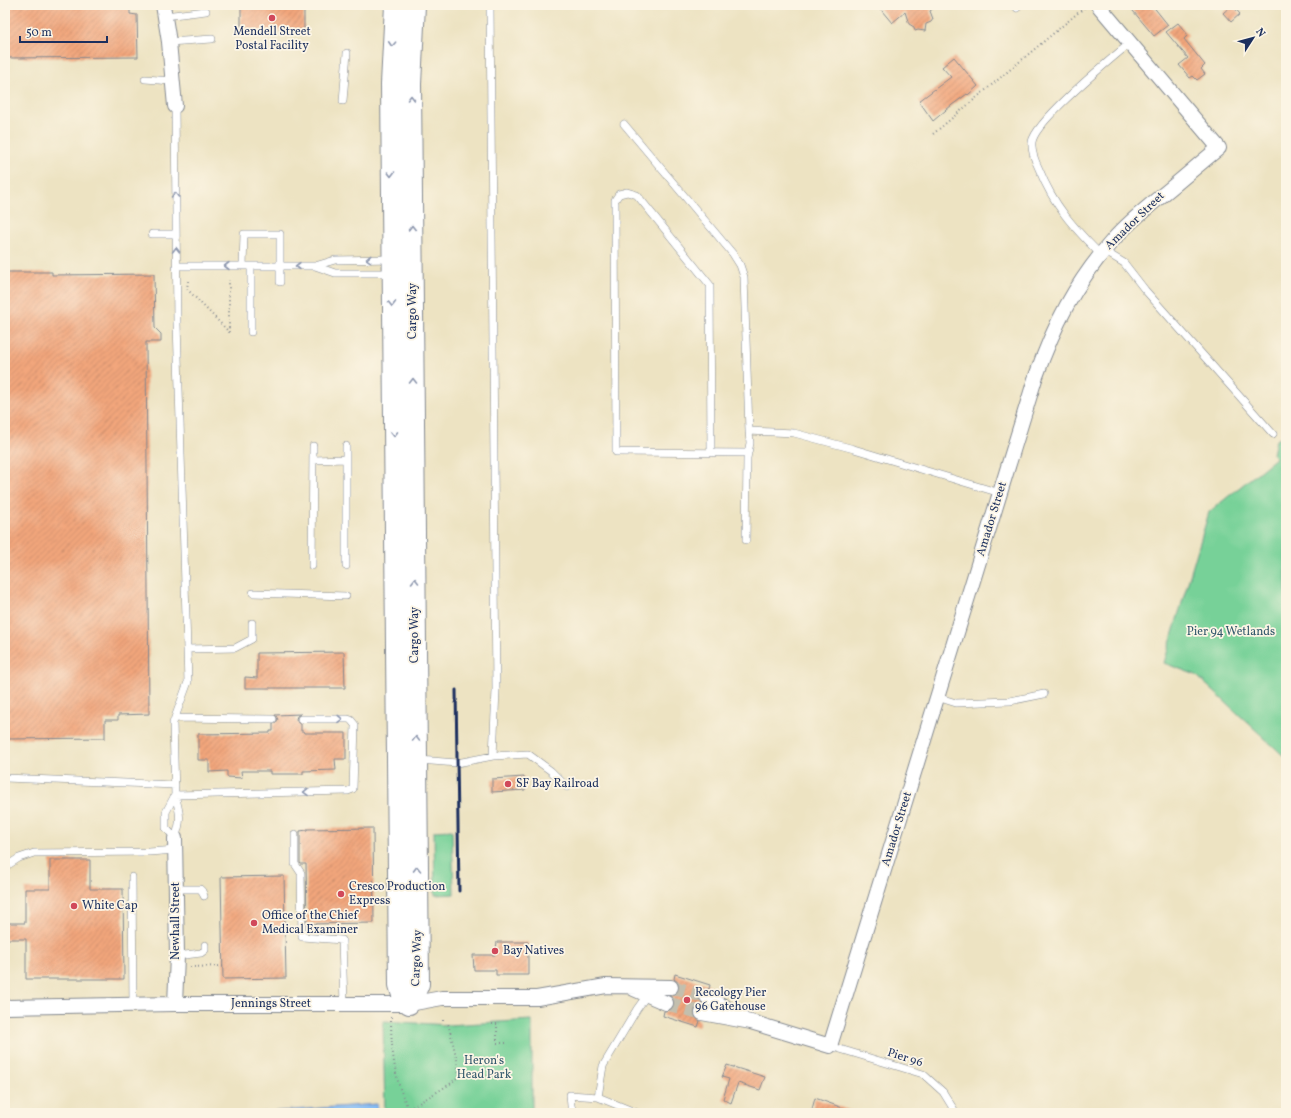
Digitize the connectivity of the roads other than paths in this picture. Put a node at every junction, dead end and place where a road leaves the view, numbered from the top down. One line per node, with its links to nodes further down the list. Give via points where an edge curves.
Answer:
1 (395, 5): 23 (main road, Cargo Way, one-way to 23, via 391,84)
2 (415, 5): 23 (main road, Cargo Way, one-way to 2)
3 (490, 5): 47 (lane, via 496,690)
4 (1098, 5): 9 (street, Amador Street)
5 (164, 11): 6 (lane); 8 (street)
6 (206, 11)
7 (212, 39): 8 (lane)
8 (169, 42): 12 (street)
9 (1130, 43): 18 (lane, via 1046,119 1032,142 1035,160 1053,199 1069,222); 18 (street, Amador Street, via 1219,148 1137,216)
10 (347, 53): 13 (lane)
11 (145, 79): 12 (lane)
12 (172, 80): 14 (street)
13 (343, 101)
14 (175, 106): 17 (lane, one-way to 14)
15 (624, 124): 26 (lane, via 740,265 744,277)
16 (152, 234): 17 (lane)
17 (176, 234): 19 (lane, one-way to 17)
18 (1102, 253): 27 (lane, via 1124,263); 34 (street, Amador Street, via 1076,288 1046,346)
19 (176, 266): 20 (lane, one-way to 19); 41 (lane)
20 (247, 266): 21 (lane); 21 (lane, via 244,234 280,234); 25 (lane)
21 (280, 266): 22 (lane, one-way to 21); 24 (lane)
22 (315, 266): 23 (lane, one-way to 22, via 335,260); 23 (lane, via 335,273)
23 (401, 266): 48 (main road, Cargo Way)
24 (280, 282)
25 (251, 332)
26 (750, 431): 31 (lane); 34 (lane, via 794,432)
27 (1273, 434)
28 (313, 446): 33 (lane)
29 (346, 446): 32 (lane)
30 (711, 453): 30 (lane, via 616,452 615,200 619,194 627,192 636,195 710,286); 31 (lane)
31 (748, 453): 35 (lane)
32 (346, 459): 33 (lane); 37 (lane)
33 (313, 460): 36 (lane)
34 (1000, 493): 43 (street, Amador Street)
35 (746, 540)
36 (312, 566)
37 (346, 566)
38 (253, 593): 39 (lane)
39 (346, 596)
40 (252, 624): 41 (lane, via 252,640 235,648)
41 (187, 649): 44 (lane, via 188,682)
42 (1044, 694): 43 (lane, via 1010,701 956,703)
43 (937, 698): 73 (street, Amador Street)
44 (176, 718): 45 (lane); 50 (lane, via 173,723)
45 (273, 719)
46 (301, 719): 52 (lane, one-way to 52, via 348,719 354,722 354,786 351,790)
47 (493, 756): 48 (lane, via 457,763); 51 (lane, via 528,754)
48 (406, 760): 68 (main road, Cargo Way, via 418,984 416,991)
49 (5, 778): 50 (lane)
50 (175, 785): 52 (lane)
51 (567, 787)
52 (175, 795): 54 (lane, via 180,812); 54 (lane, via 166,812 166,828)
53 (295, 834): 67 (lane, via 296,864 301,873 302,937 342,940)
54 (176, 844): 55 (lane, via 141,852 34,853 19,858); 57 (street, Newhall Street)
55 (5, 867)
56 (132, 877): 69 (lane)
57 (176, 889): 58 (lane, via 200,889); 60 (street, Newhall Street)
58 (204, 896)
59 (205, 945): 60 (lane, via 205,950 201,953)
60 (176, 956): 66 (street, Newhall Street)
61 (626, 986): 62 (street); 63 (street); 68 (street, Jennings Street, via 606,986 537,998 442,998)
62 (671, 987)
63 (647, 995): 65 (street); 74 (lane, via 603,1066)
64 (707, 997): 72 (street)
65 (666, 1003)
66 (175, 1004): 67 (street, Jennings Street); 69 (street, Jennings Street)
67 (344, 1004): 68 (street, Jennings Street)
68 (400, 1004)
69 (133, 1006): 70 (street, Jennings Street)
70 (5, 1007)
71 (702, 1013): 72 (street)
72 (752, 1022): 73 (street)
73 (830, 1046): 77 (lane, Pier 96, via 923,1074 943,1092)
74 (598, 1098): 75 (lane, via 570,1095); 76 (lane)
75 (574, 1113)
76 (637, 1113)
77 (956, 1113)

